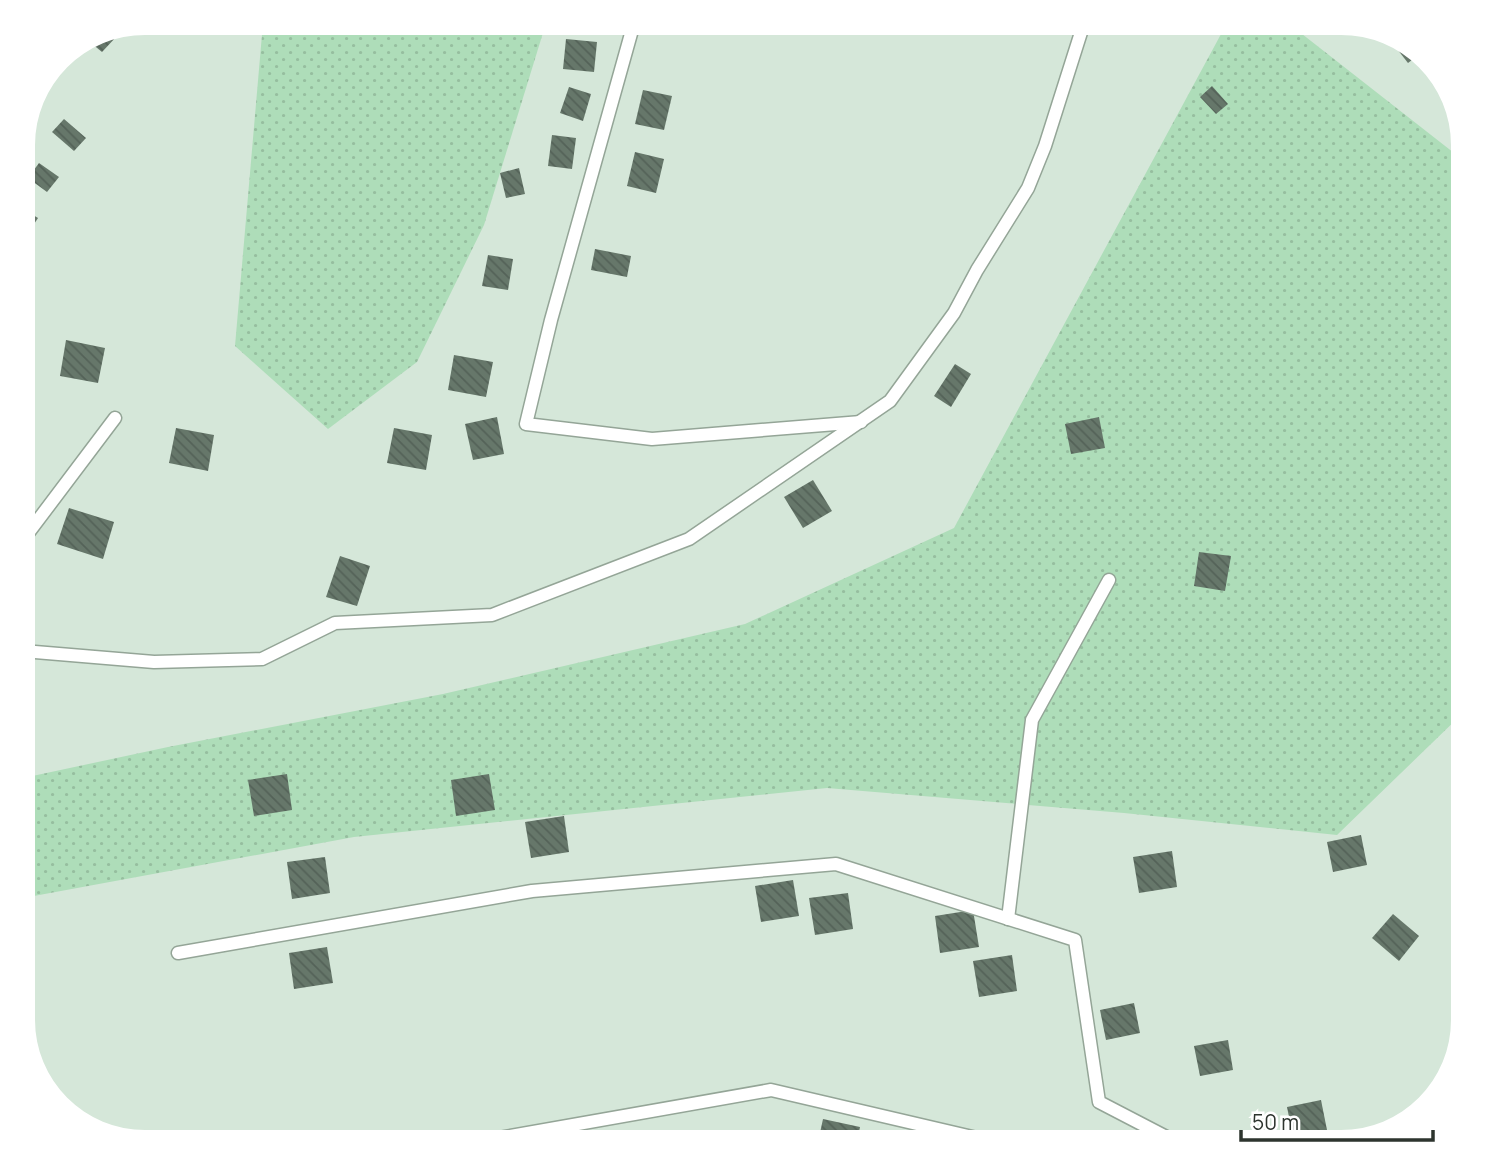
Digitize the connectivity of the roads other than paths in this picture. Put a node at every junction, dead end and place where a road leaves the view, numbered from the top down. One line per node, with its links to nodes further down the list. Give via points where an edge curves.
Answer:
1 (631, 35): 4 (lane, via 526,424 652,439)
2 (1080, 35): 4 (lane, via 1028,188 946,325 890,401)
3 (115, 418): 5 (lane)
4 (862, 422): 7 (lane, via 689,539 492,615 335,624 261,659 154,662)
5 (35, 524)
6 (1109, 580): 8 (lane, via 1032,720)
7 (35, 652)
8 (1008, 919): 9 (lane, via 836,864 533,891); 12 (lane, via 1075,940 1099,1102)
9 (178, 953)
10 (544, 1130): 11 (lane, via 771,1090)
11 (943, 1130)
12 (1153, 1130)

